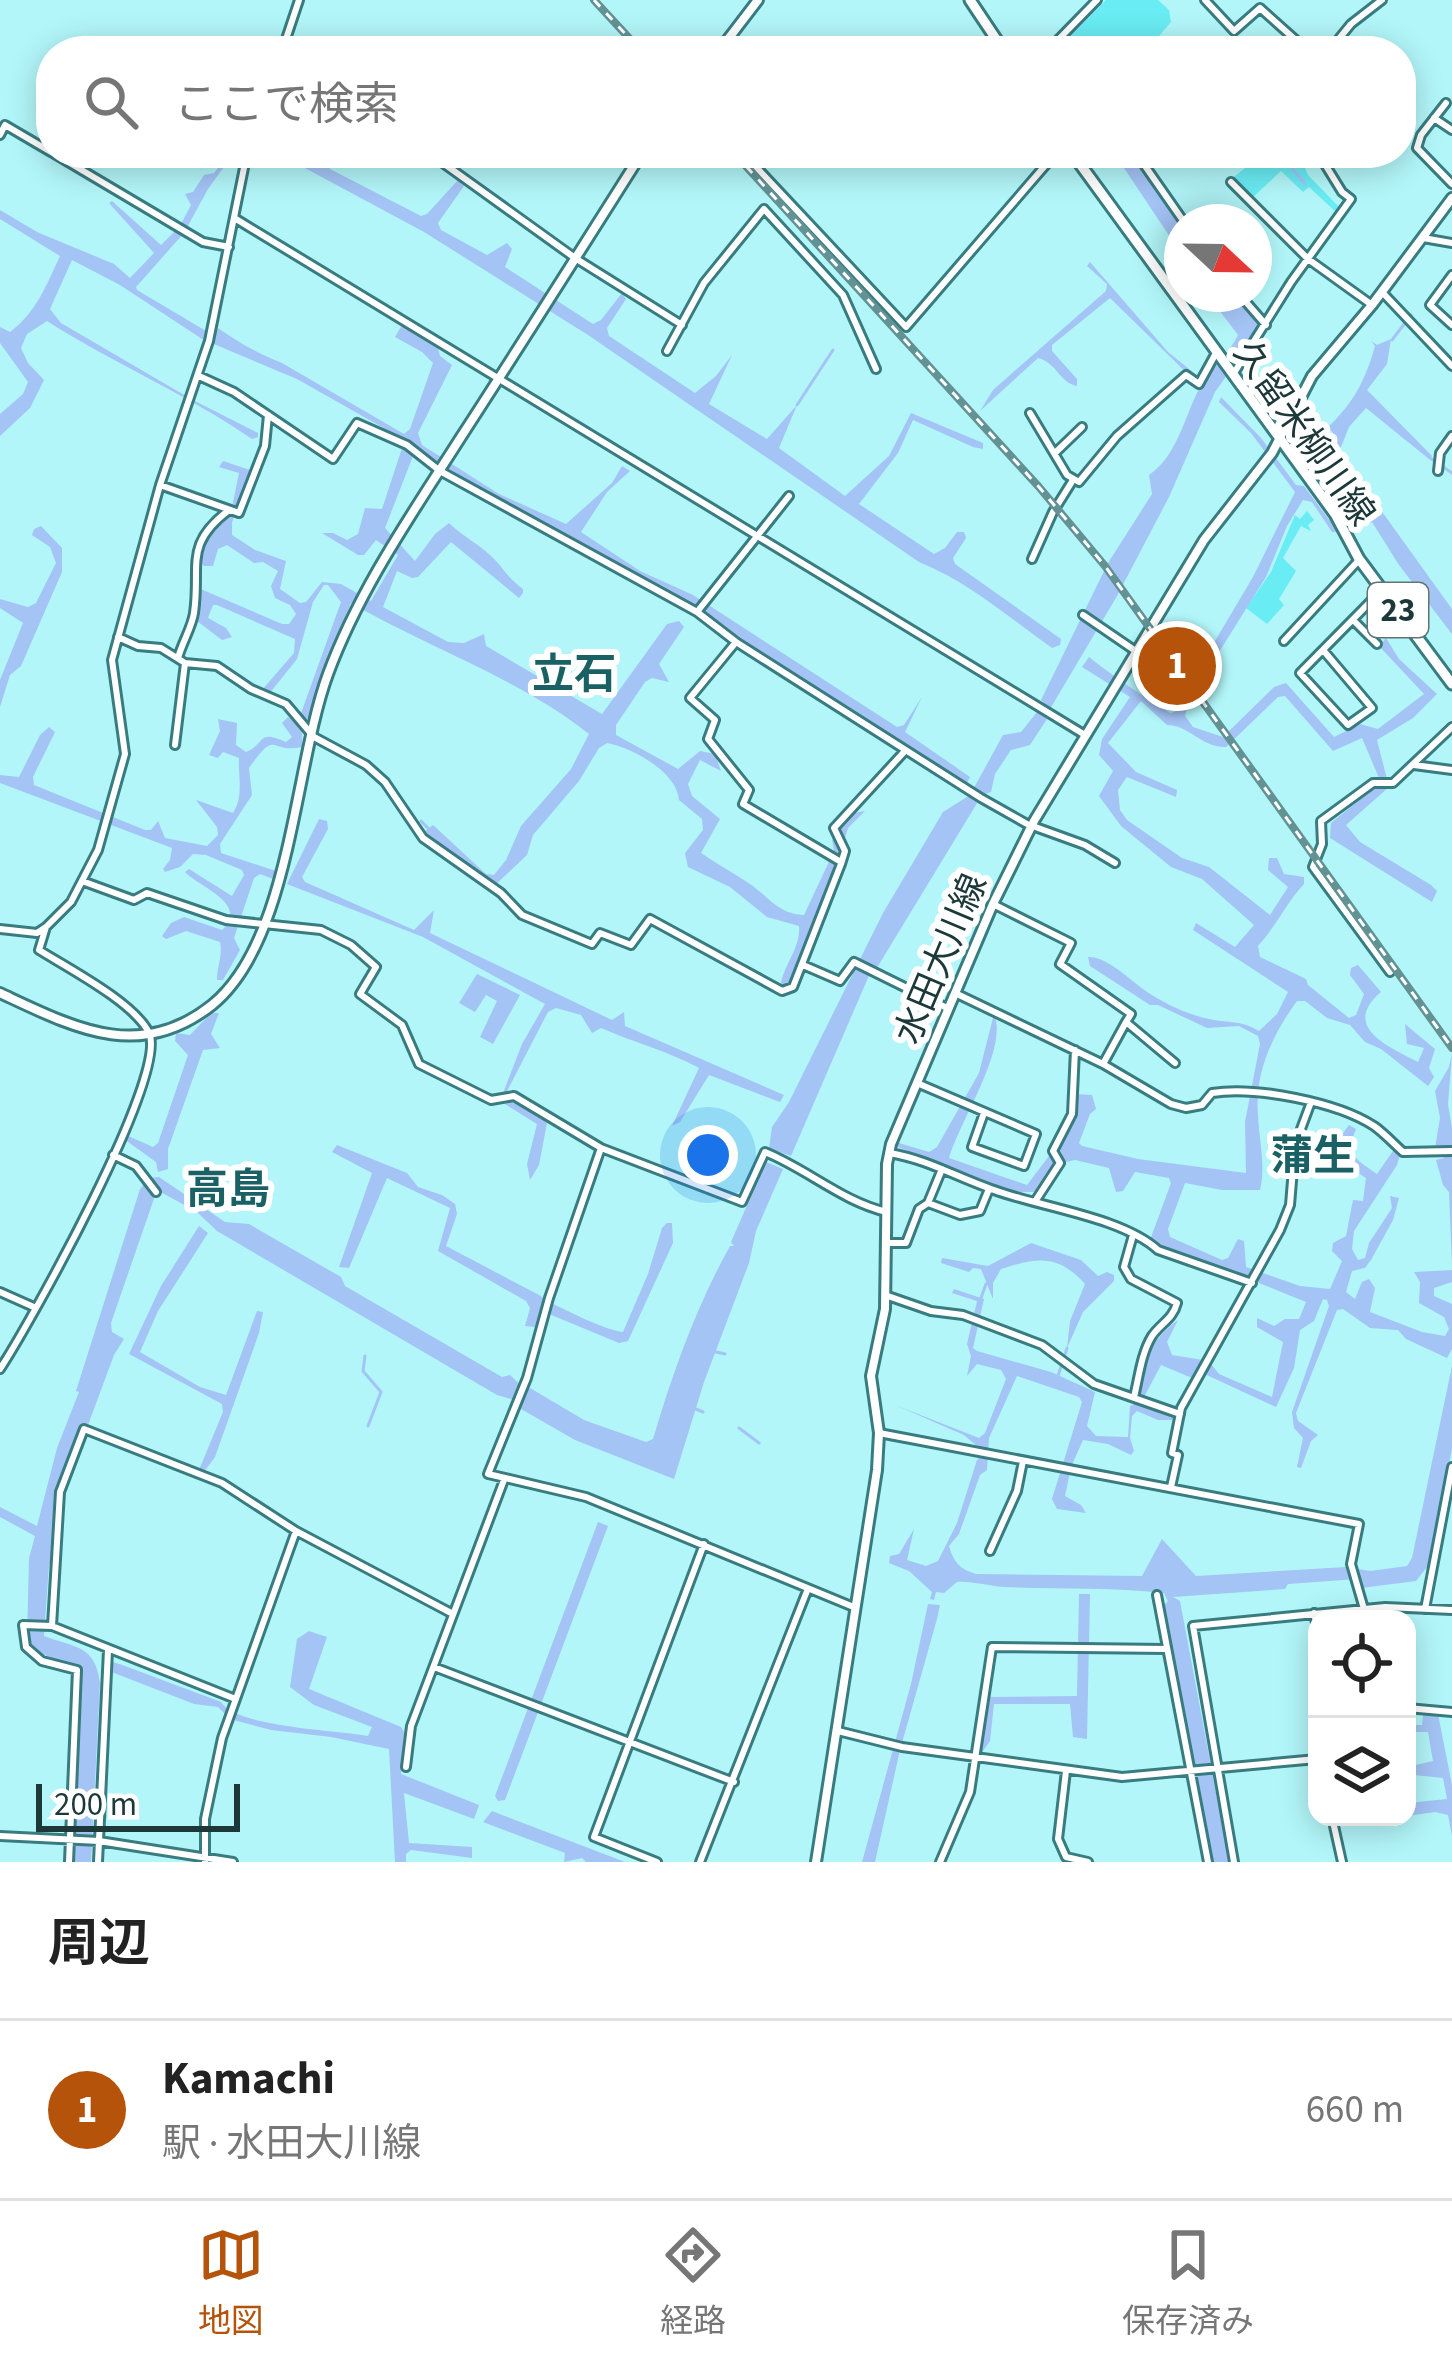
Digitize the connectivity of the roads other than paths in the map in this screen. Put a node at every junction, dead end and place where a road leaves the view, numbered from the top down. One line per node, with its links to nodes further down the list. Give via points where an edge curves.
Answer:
1 (299, 0): 7 (street)
2 (758, 0): 8 (main road)
3 (970, 0): 9 (main road)
4 (1205, 0): 11 (street, via 1234,32 1260,8)
5 (1382, 0): 12 (street)
6 (1092, 2): 10 (street)
7 (287, 36)
8 (730, 36)
9 (994, 36)
10 (1061, 36)
11 (1291, 36)
12 (1341, 36)
13 (1446, 103): 14 (street)
14 (1434, 118): 15 (street); 28 (street, via 1417,148)
15 (1452, 130)
16 (0, 135): 17 (street, via 5,125)
17 (36, 143)
18 (79, 168): 34 (street, via 202,242)
19 (244, 168): 31 (street)
20 (449, 168): 35 (street)
21 (632, 168): 35 (main road)
22 (757, 168): 23 (street, via 906,327)
23 (1043, 168)
24 (1083, 168): 45 (main road, 久留米柳川線 / 23)
25 (1146, 168): 30 (street)
26 (1327, 168): 36 (street, via 1351,199)
27 (1231, 182): 36 (street)
28 (1452, 184)
29 (1452, 198): 32 (main road, 水田大川線)
30 (1171, 204)
31 (236, 219): 34 (street); 50 (street)
32 (1423, 238): 33 (street); 38 (main road, 水田大川線)
33 (1452, 244)
34 (229, 247): 49 (street)
35 (575, 258): 41 (street); 50 (main road)
36 (1308, 259): 39 (street); 42 (street)
37 (1452, 275): 43 (street, via 1430,304)
38 (1382, 292): 39 (main road, 水田大川線); 46 (street)
39 (1372, 305): 55 (main road, 水田大川線, via 1312,376)
40 (1254, 312): 42 (street)
41 (682, 325): 44 (street); 47 (street, via 704,283 764,208 843,295)
42 (1265, 325): 48 (street)
43 (1452, 326)
44 (667, 351)
45 (1217, 355): 48 (main road, 久留米柳川線 / 23); 59 (street, via 1198,384 1186,375)
46 (1452, 366)
47 (876, 369)
48 (1231, 375): 55 (main road, 久留米柳川線 / 23)
49 (199, 376): 52 (street); 60 (street)
50 (498, 380): 57 (main road); 63 (street)
51 (1030, 412): 56 (street)
52 (268, 415): 57 (street, via 333,459 357,423); 62 (street, via 266,446 239,513)
53 (1082, 427): 56 (street)
54 (1452, 436): 58 (street)
55 (1280, 440): 65 (main road, 久留米柳川線 / 23); 75 (main road, 水田大川線, via 1218,520)
56 (1055, 453): 59 (street)
57 (440, 471): 67 (street); 79 (main road, via 361,596)
58 (1438, 471)
59 (1072, 481): 64 (street)
60 (160, 485): 62 (street); 70 (street)
61 (789, 496): 63 (street)
62 (229, 510): 76 (street, via 207,529 193,562 194,615)
63 (756, 533): 67 (street); 80 (street)
64 (1032, 559)
65 (1359, 559): 66 (main road, 久留米柳川線 / 23); 71 (street)
66 (1385, 592): 69 (street); 77 (main road, 久留米柳川線 / 23)
67 (697, 612): 72 (street)
68 (1083, 615): 75 (street)
69 (1353, 620): 73 (street); 74 (street)
70 (118, 637): 76 (street); 88 (street, via 113,673 125,754)
71 (1284, 641)
72 (736, 643): 82 (street); 86 (street, via 690,698 715,720 708,739 749,790 743,804)
73 (1377, 644)
74 (1323, 650): 74 (street, via 1300,673 1348,725 1372,708)
75 (1137, 652): 80 (main road, 水田大川線)
76 (182, 660): 79 (street, via 217,666 286,704); 81 (street)
77 (1452, 684)
78 (1452, 727): 83 (street)
79 (310, 734): 90 (main road, via 299,805); 93 (street, via 366,765 423,838 543,926 592,944 600,932 631,945 650,919 782,992 793,987)
80 (1085, 735): 85 (main road, 水田大川線)
81 (175, 745)
82 (904, 752): 85 (street); 86 (street, via 834,828 845,851)
83 (1413, 764): 84 (street); 94 (street, via 1321,821 1312,863)
84 (1452, 770)
85 (1031, 826): 87 (street); 89 (main road, 水田大川線)
86 (841, 862): 93 (street)
87 (1115, 863)
88 (82, 880): 90 (street, via 134,900 147,893 230,920); 91 (street)
89 (993, 904): 96 (main road, 水田大川線); 98 (street, via 1071,944 1060,964 1131,1014)
90 (263, 922): 99 (main road, via 242,970 215,1002); 106 (street, via 351,944 376,967 359,994 402,1025 419,1064 491,1100 514,1096)
91 (46, 927): 92 (street); 99 (street, via 39,950 115,998)
92 (0, 929)
93 (802, 964): 97 (street, via 840,981 854,962)
94 (1390, 972)
95 (0, 994): 99 (main road, via 96,1034)
96 (956, 994): 97 (main road, 水田大川線); 100 (street)
97 (950, 1009): 103 (main road, 水田大川線)
98 (1126, 1022): 101 (street); 102 (street)
99 (149, 1034): 109 (street, via 144,1086)
100 (1075, 1050): 101 (street); 113 (street, via 1072,1114 1053,1151 1060,1163)
101 (1103, 1064): 104 (street, via 1186,1108 1228,1090)
102 (1175, 1064)
103 (917, 1083): 105 (street); 108 (main road, 水田大川線)
104 (1311, 1102): 107 (street, via 1351,1113 1403,1152); 118 (street, via 1294,1145 1290,1205)
105 (984, 1113): 105 (street, via 1036,1134 1024,1166 972,1147)
106 (601, 1148): 115 (street, via 742,1202 765,1152); 128 (street, via 488,1474)
107 (1452, 1151)
108 (889, 1153): 110 (street); 115 (main road, 水田大川線)
109 (113, 1155): 112 (street, via 136,1166); 121 (street)
110 (942, 1169): 111 (street); 114 (street)
111 (989, 1189): 113 (street); 114 (street, via 980,1211 960,1215)
112 (156, 1192)
113 (1036, 1200): 116 (street)
114 (928, 1202): 117 (street, via 906,1243)
115 (887, 1212): 117 (main road, 水田大川線)
116 (1133, 1235): 118 (street); 123 (street, via 1124,1267 1131,1279 1177,1303 1144,1352)
117 (886, 1244): 120 (main road, 水田大川線)
118 (1252, 1283): 124 (street)
119 (0, 1292): 121 (street)
120 (885, 1294): 123 (street, via 1042,1345 1094,1384); 125 (main road, 水田大川線, via 871,1376)
121 (36, 1308): 122 (street)
122 (0, 1369)
123 (1134, 1398): 124 (street)
124 (1180, 1414): 129 (street)
125 (879, 1432): 126 (street); 135 (main road, 水田大川線)
126 (1023, 1461): 129 (street); 132 (street)
127 (1452, 1467): 137 (street)
128 (504, 1480): 131 (street, via 592,1499); 140 (street)
129 (1171, 1487): 136 (street, via 1359,1524 1351,1564)
130 (296, 1531): 140 (street); 142 (street, via 223,1484 84,1429 58,1504); 146 (street)
131 (704, 1544): 133 (street); 150 (street)
132 (990, 1551)
133 (807, 1591): 135 (street); 157 (street)
134 (1157, 1595): 143 (street)
135 (856, 1608): 149 (main road, 水田大川線)
136 (1364, 1609): 137 (street); 138 (street)
137 (1425, 1609): 139 (street)
138 (1352, 1610)
139 (1452, 1610)
140 (453, 1614): 145 (street)
141 (1308, 1614): 154 (street, via 1193,1626)
142 (52, 1627): 144 (street); 160 (street, via 23,1625 26,1647 42,1661 77,1670)
143 (1166, 1649): 151 (street, via 992,1647); 155 (street)
144 (108, 1650): 146 (street); 161 (street)
145 (434, 1666): 150 (street); 153 (street, via 411,1726)
146 (232, 1701): 162 (street, via 205,1819)
147 (1416, 1709): 148 (street)
148 (1452, 1712)
149 (834, 1730): 151 (street); 168 (main road, 水田大川線)
150 (630, 1742): 157 (street); 166 (street, via 594,1837)
151 (974, 1757): 156 (street); 169 (street, via 970,1792)
152 (1308, 1760): 154 (street)
153 (406, 1767)
154 (1213, 1767): 155 (street); 172 (street)
155 (1191, 1768): 156 (street, via 1122,1777); 171 (street)
156 (1066, 1771): 170 (street, via 1058,1839 1066,1857)
157 (734, 1782): 167 (street)
158 (1334, 1826): 173 (street)
159 (0, 1836): 160 (street)
160 (71, 1839): 161 (street); 163 (street)
161 (97, 1841): 162 (street); 164 (street)
162 (205, 1860): 165 (street)
163 (68, 1862)
164 (98, 1862)
165 (233, 1862)
166 (657, 1862)
167 (700, 1862)
168 (815, 1862)
169 (940, 1862)
170 (1088, 1862)
171 (1208, 1862)
172 (1234, 1862)
173 (1342, 1862)

